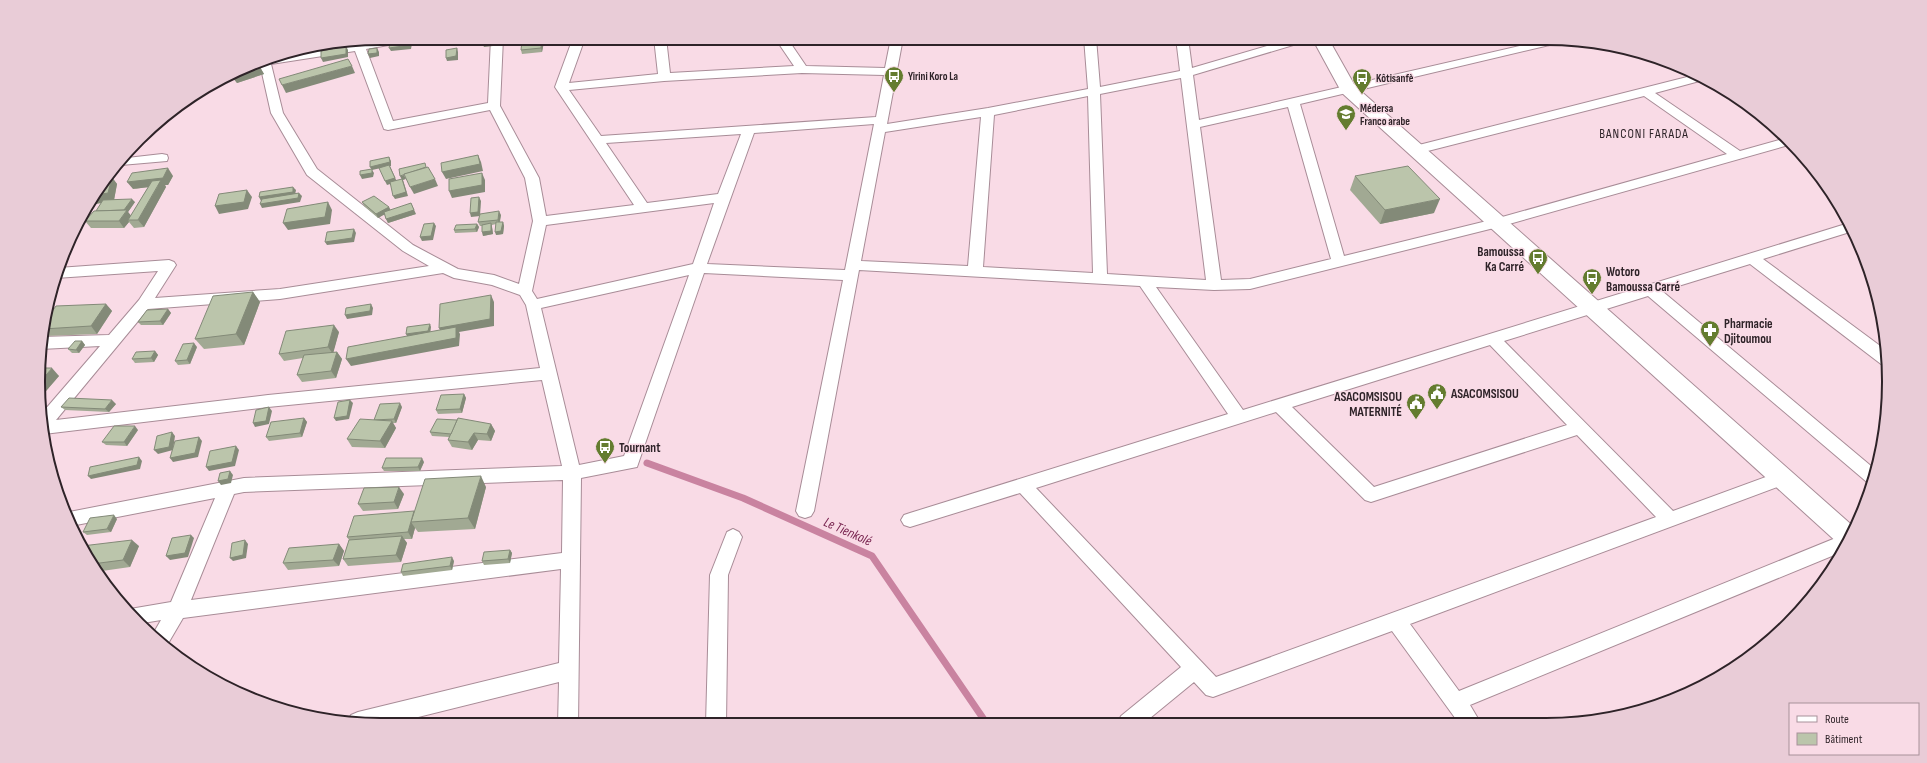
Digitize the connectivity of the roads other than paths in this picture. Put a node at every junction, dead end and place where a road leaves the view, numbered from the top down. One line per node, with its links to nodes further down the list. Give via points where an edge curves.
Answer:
1 (498, 45): 25 (street)
2 (577, 45): 20 (street)
3 (661, 45): 18 (street)
4 (786, 45): 15 (street)
5 (895, 45): 16 (street)
6 (1091, 45): 23 (street)
7 (1183, 45): 17 (street)
8 (1282, 45): 17 (street)
9 (1324, 45): 21 (main road)
10 (1537, 45): 21 (street)
11 (360, 46): 25 (street, via 388,126)
12 (331, 49): 13 (street)
13 (304, 54)
14 (264, 66): 43 (street, via 277,113 312,172 408,248)
15 (802, 69): 16 (street); 18 (street)
16 (890, 72): 27 (street)
17 (1187, 73): 23 (street); 28 (street)
18 (664, 77): 20 (street)
19 (1693, 79): 22 (street)
20 (561, 87): 30 (street)
21 (1348, 89): 24 (street); 32 (main road)
22 (1645, 91): 32 (street); 33 (street)
23 (1094, 92): 26 (street); 48 (street)
24 (1293, 102): 28 (street); 42 (street)
25 (494, 106): 38 (street, via 532,178)
26 (988, 112): 27 (street); 47 (street)
27 (879, 125): 29 (street); 45 (street)
28 (1194, 125): 50 (street)
29 (749, 130): 30 (street); 36 (street)
30 (598, 140): 37 (street)
31 (1782, 143): 33 (street)
32 (1416, 150): 39 (main road)
33 (1737, 155): 39 (street)
34 (162, 158): 35 (street)
35 (128, 162)
36 (723, 198): 37 (street); 44 (street)
37 (643, 208): 38 (street)
38 (540, 221): 52 (street)
39 (1497, 223): 42 (street); 55 (main road)
40 (1845, 230): 41 (street)
41 (1752, 258): 51 (street); 59 (street)
42 (1339, 262): 50 (street, via 1250,284)
43 (445, 268): 52 (street, via 454,273 494,280); 53 (street, via 280,294)
44 (698, 268): 45 (street); 54 (street); 66 (street, via 631,462)
45 (852, 270): 47 (street); 71 (street)
46 (63, 272): 53 (street, via 169,265)
47 (975, 272): 48 (street)
48 (1100, 279): 49 (street)
49 (1144, 281): 50 (street); 62 (street)
50 (1214, 285)
51 (1651, 290): 55 (street); 67 (street)
52 (525, 292): 54 (street)
53 (144, 304): 57 (street)
54 (533, 305): 60 (street)
55 (1592, 308): 56 (street); 68 (main road)
56 (1494, 339): 61 (street); 65 (street)
57 (115, 340): 58 (street); 63 (street)
58 (48, 343)
59 (1881, 355)
60 (549, 373): 64 (street); 66 (street)
61 (1279, 405): 62 (street); 65 (street, via 1371,494)
62 (1239, 418): 69 (street)
63 (47, 419)
64 (48, 427)
65 (1580, 427): 73 (street)
66 (572, 474): 70 (street, via 244,485); 78 (street)
67 (1869, 474)
68 (1782, 478): 73 (street); 75 (main road)
69 (1023, 485): 74 (street); 83 (street)
70 (228, 488): 72 (street); 79 (street)
71 (805, 511)
72 (74, 518)
73 (1670, 519): 81 (street)
74 (910, 520)
75 (1845, 535)
76 (733, 537): 88 (street, via 719,575)
77 (1841, 542): 85 (street)
78 (571, 560): 79 (street); 84 (street)
79 (177, 610): 80 (street); 82 (street)
80 (140, 615)
81 (1396, 620): 83 (street, via 1213,688); 85 (street)
82 (162, 636)
83 (1194, 669): 89 (street)
84 (569, 670): 86 (street); 87 (street)
85 (1455, 702): 90 (street)
86 (375, 718)
87 (568, 718)
88 (716, 718)
89 (1134, 718)
90 (1467, 718)

